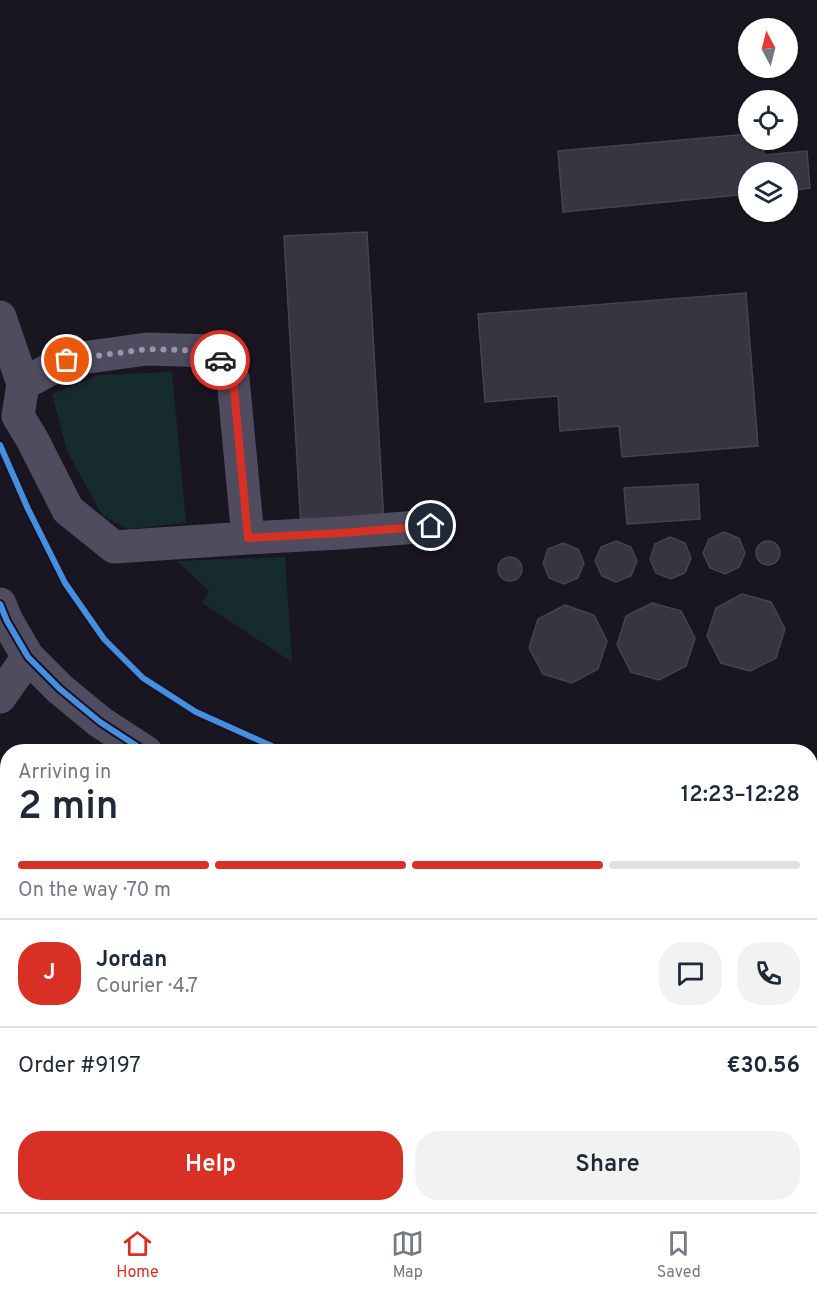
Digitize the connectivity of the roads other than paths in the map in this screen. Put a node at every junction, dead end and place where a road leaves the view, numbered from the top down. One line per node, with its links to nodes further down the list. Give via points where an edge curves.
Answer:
1 (0, 317): 2 (street)
2 (14, 408): 4 (street, via 68,510 114,547); 4 (street, via 67,360 147,349 213,351 233,378)
3 (431, 526): 4 (street)
4 (248, 538)
5 (0, 604): 6 (street)
6 (28, 657): 7 (street); 8 (street, via 92,716)
7 (0, 697)
8 (134, 744)

